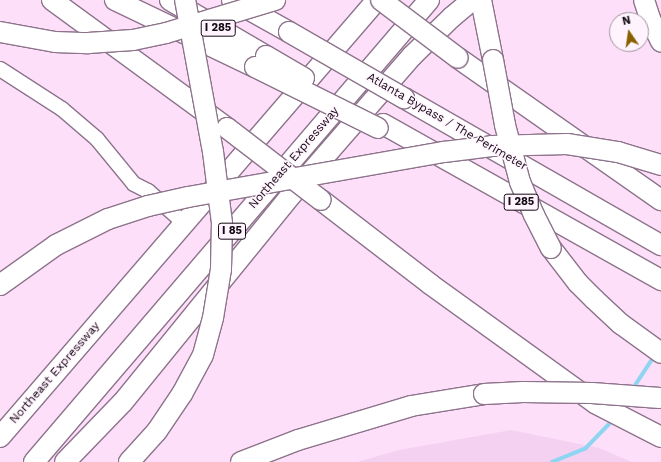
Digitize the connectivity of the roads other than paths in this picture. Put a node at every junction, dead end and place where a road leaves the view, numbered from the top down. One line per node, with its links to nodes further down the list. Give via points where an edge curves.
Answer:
1 (52, 0): 28 (highway, bridge, via 227,128 443,293 595,403)
2 (115, 0): 17 (highway)
3 (170, 0): 17 (highway, I 285)
4 (185, 0): 31 (highway, bridge, via 214,160 222,223 221,269 214,318 202,355 182,394 157,431)
5 (232, 0): 22 (highway, Atlanta Bypass / The Perimeter / I 285, bridge)
6 (275, 0): 14 (highway, bridge, via 174,31 133,40 55,42)
7 (377, 0): 21 (highway, Northeast Expressway)
8 (381, 0): 20 (highway, bridge, via 458,58)
9 (429, 0): 29 (highway, Northeast Expressway / I 85)
10 (472, 0): 30 (highway, via 407,62 292,194 123,402)
11 (481, 0): 16 (highway)
12 (485, 0): 16 (highway)
13 (644, 0): 15 (highway)
14 (0, 32)
15 (661, 42)
16 (493, 60): 25 (highway, bridge, via 511,153 534,216 551,248 594,299 621,324)
17 (260, 62): 23 (highway, I 285, bridge)
18 (0, 69): 21 (lane, via 62,109 98,138 134,184 148,191)
19 (661, 165): 24 (highway, bridge, via 618,152 567,144 492,146 444,152 188,197 108,219 56,245)
20 (661, 200)
21 (184, 223): 27 (highway, Northeast Expressway)
22 (661, 245)
23 (661, 280)
24 (0, 285)
25 (658, 351)
26 (661, 398): 32 (highway, bridge, via 584,393 484,394 411,406 298,440)
27 (0, 436)
28 (661, 437)
29 (34, 462)
30 (65, 462)
31 (129, 462)
32 (241, 462)

